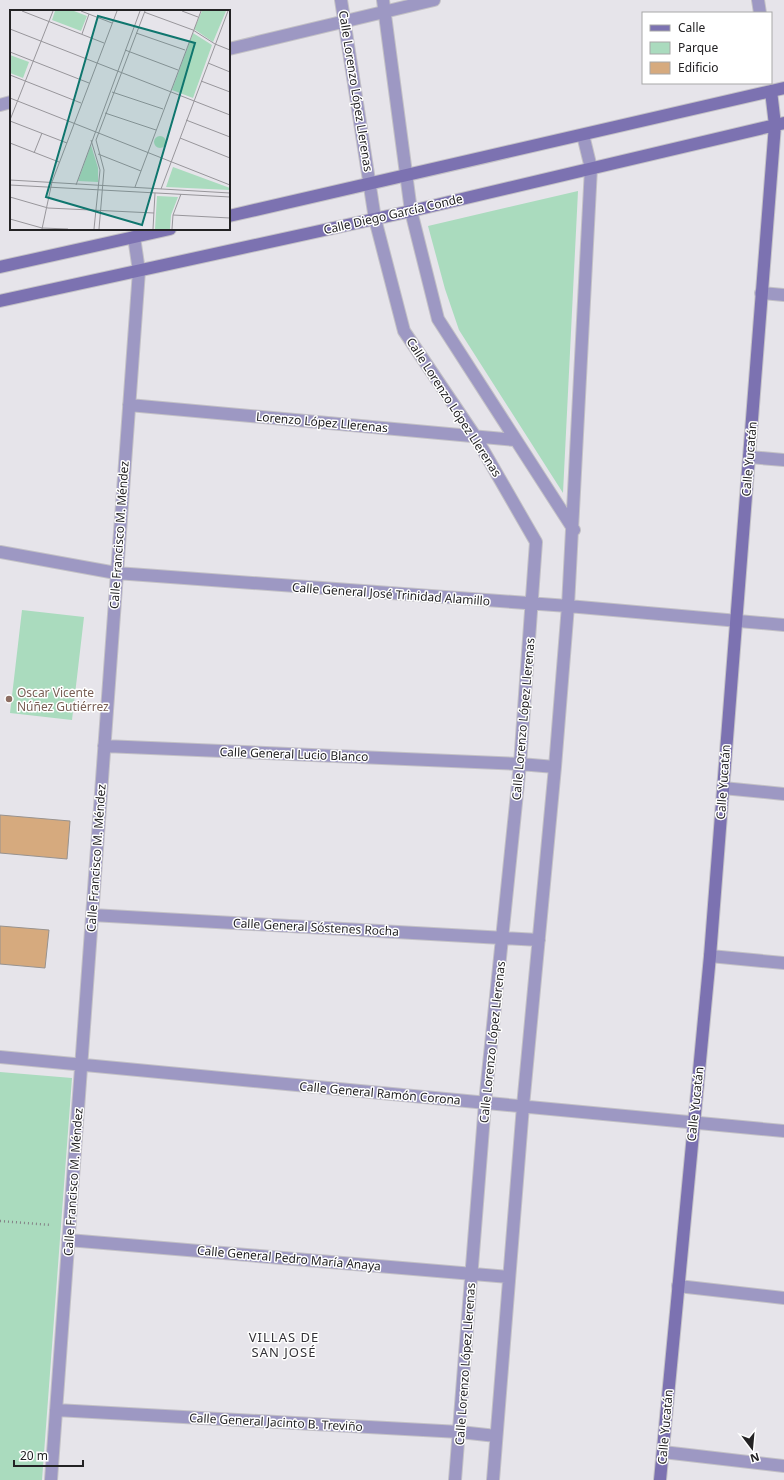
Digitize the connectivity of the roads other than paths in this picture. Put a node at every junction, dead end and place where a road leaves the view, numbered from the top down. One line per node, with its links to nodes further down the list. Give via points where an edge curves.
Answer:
1 (341, 0): 6 (street, Calle Lorenzo López Llerenas)
2 (434, 0): 4 (street)
3 (758, 0): 5 (street)
4 (384, 6): 6 (street); 15 (street)
5 (760, 12)
6 (346, 21): 7 (street); 16 (street, Calle Lorenzo López Llerenas)
7 (230, 49)
8 (770, 87): 9 (street); 12 (street, Calle Yucatán); 13 (street)
9 (784, 88)
10 (10, 102): 11 (street)
11 (0, 105)
12 (779, 124): 14 (street, Calle Diego García Conde); 24 (street, Calle Yucatán)
13 (583, 135): 14 (street); 15 (street)
14 (591, 168): 17 (street, Calle Diego García Conde); 32 (street)
15 (405, 177): 16 (street); 17 (street)
16 (370, 184): 18 (street); 19 (street, Calle Lorenzo López Llerenas)
17 (411, 211): 19 (street, Calle Diego García Conde); 29 (street, via 438,319)
18 (230, 216)
19 (375, 218): 23 (street, Calle Diego García Conde); 28 (street, Calle Lorenzo López Llerenas, via 404,331)
20 (166, 230): 21 (street)
21 (134, 237): 22 (street); 23 (street, Calle Francisco M. Méndez)
22 (0, 267)
23 (139, 271): 26 (street, Calle Diego García Conde); 27 (street, Calle Francisco M. Méndez)
24 (761, 293): 25 (street); 30 (street, Calle Yucatán)
25 (784, 295)
26 (0, 301)
27 (128, 405): 28 (street, Lorenzo López Llerenas); 34 (street, Calle Francisco M. Méndez)
28 (475, 436): 29 (street, Lorenzo López Llerenas); 35 (street, Calle Lorenzo López Llerenas, via 536,542)
29 (515, 440): 32 (street)
30 (749, 457): 31 (street); 37 (street, Calle Yucatán)
31 (784, 460)
32 (574, 530): 36 (street)
33 (0, 552): 34 (street, Calle General José Trinidad Alamillo)
34 (116, 573): 35 (street, Calle General José Trinidad Alamillo); 39 (street, Calle Francisco M. Méndez)
35 (533, 605): 36 (street, Calle General José Trinidad Alamillo); 40 (street, Calle Lorenzo López Llerenas)
36 (568, 606): 37 (street, Calle General José Trinidad Alamillo); 41 (street)
37 (736, 620): 38 (street, Calle General José Trinidad Alamillo); 42 (street, Calle Yucatán)
38 (784, 624)
39 (104, 746): 40 (street, Calle General Lucio Blanco); 44 (street, Calle Francisco M. Méndez)
40 (520, 764): 41 (street, Calle General Lucio Blanco); 45 (street, Calle Lorenzo López Llerenas)
41 (555, 767): 46 (street)
42 (723, 788): 43 (street); 47 (street, Calle Yucatán)
43 (784, 794)
44 (92, 915): 45 (street, Calle General Sóstenes Rocha); 50 (street, Calle Francisco M. Méndez)
45 (503, 938): 46 (street, Calle General Sóstenes Rocha); 51 (street, Calle Lorenzo López Llerenas)
46 (539, 940): 52 (street)
47 (710, 956): 48 (street); 53 (street, Calle Yucatán)
48 (784, 963)
49 (0, 1057): 50 (street, Calle General Ramón Corona)
50 (81, 1065): 51 (street, Calle General Ramón Corona); 55 (street, Calle Francisco M. Méndez)
51 (485, 1103): 52 (street, Calle General Ramón Corona); 56 (street, Calle Lorenzo López Llerenas)
52 (523, 1106): 53 (street, Calle General Ramón Corona); 57 (street)
53 (693, 1123): 54 (street, Calle General Ramón Corona); 58 (street, Calle Yucatán)
54 (784, 1131)
55 (68, 1240): 56 (street, Calle General Pedro María Anaya); 60 (street, Calle Francisco M. Méndez)
56 (472, 1274): 57 (street, Calle General Pedro María Anaya); 61 (street, Calle Lorenzo López Llerenas)
57 (509, 1277): 62 (street)
58 (678, 1286): 59 (street); 63 (street, Calle Yucatán)
59 (784, 1298)
60 (56, 1410): 61 (street, Calle General Jacinto B. Treviño); 65 (street, Calle Francisco M. Méndez)
61 (460, 1432): 62 (street, Calle General Jacinto B. Treviño); 66 (street, Calle Lorenzo López Llerenas)
62 (496, 1436): 67 (street)
63 (663, 1452): 64 (street); 68 (street, Calle Yucatán)
64 (784, 1466)
65 (51, 1480)
66 (455, 1480)
67 (492, 1480)
68 (660, 1480)

